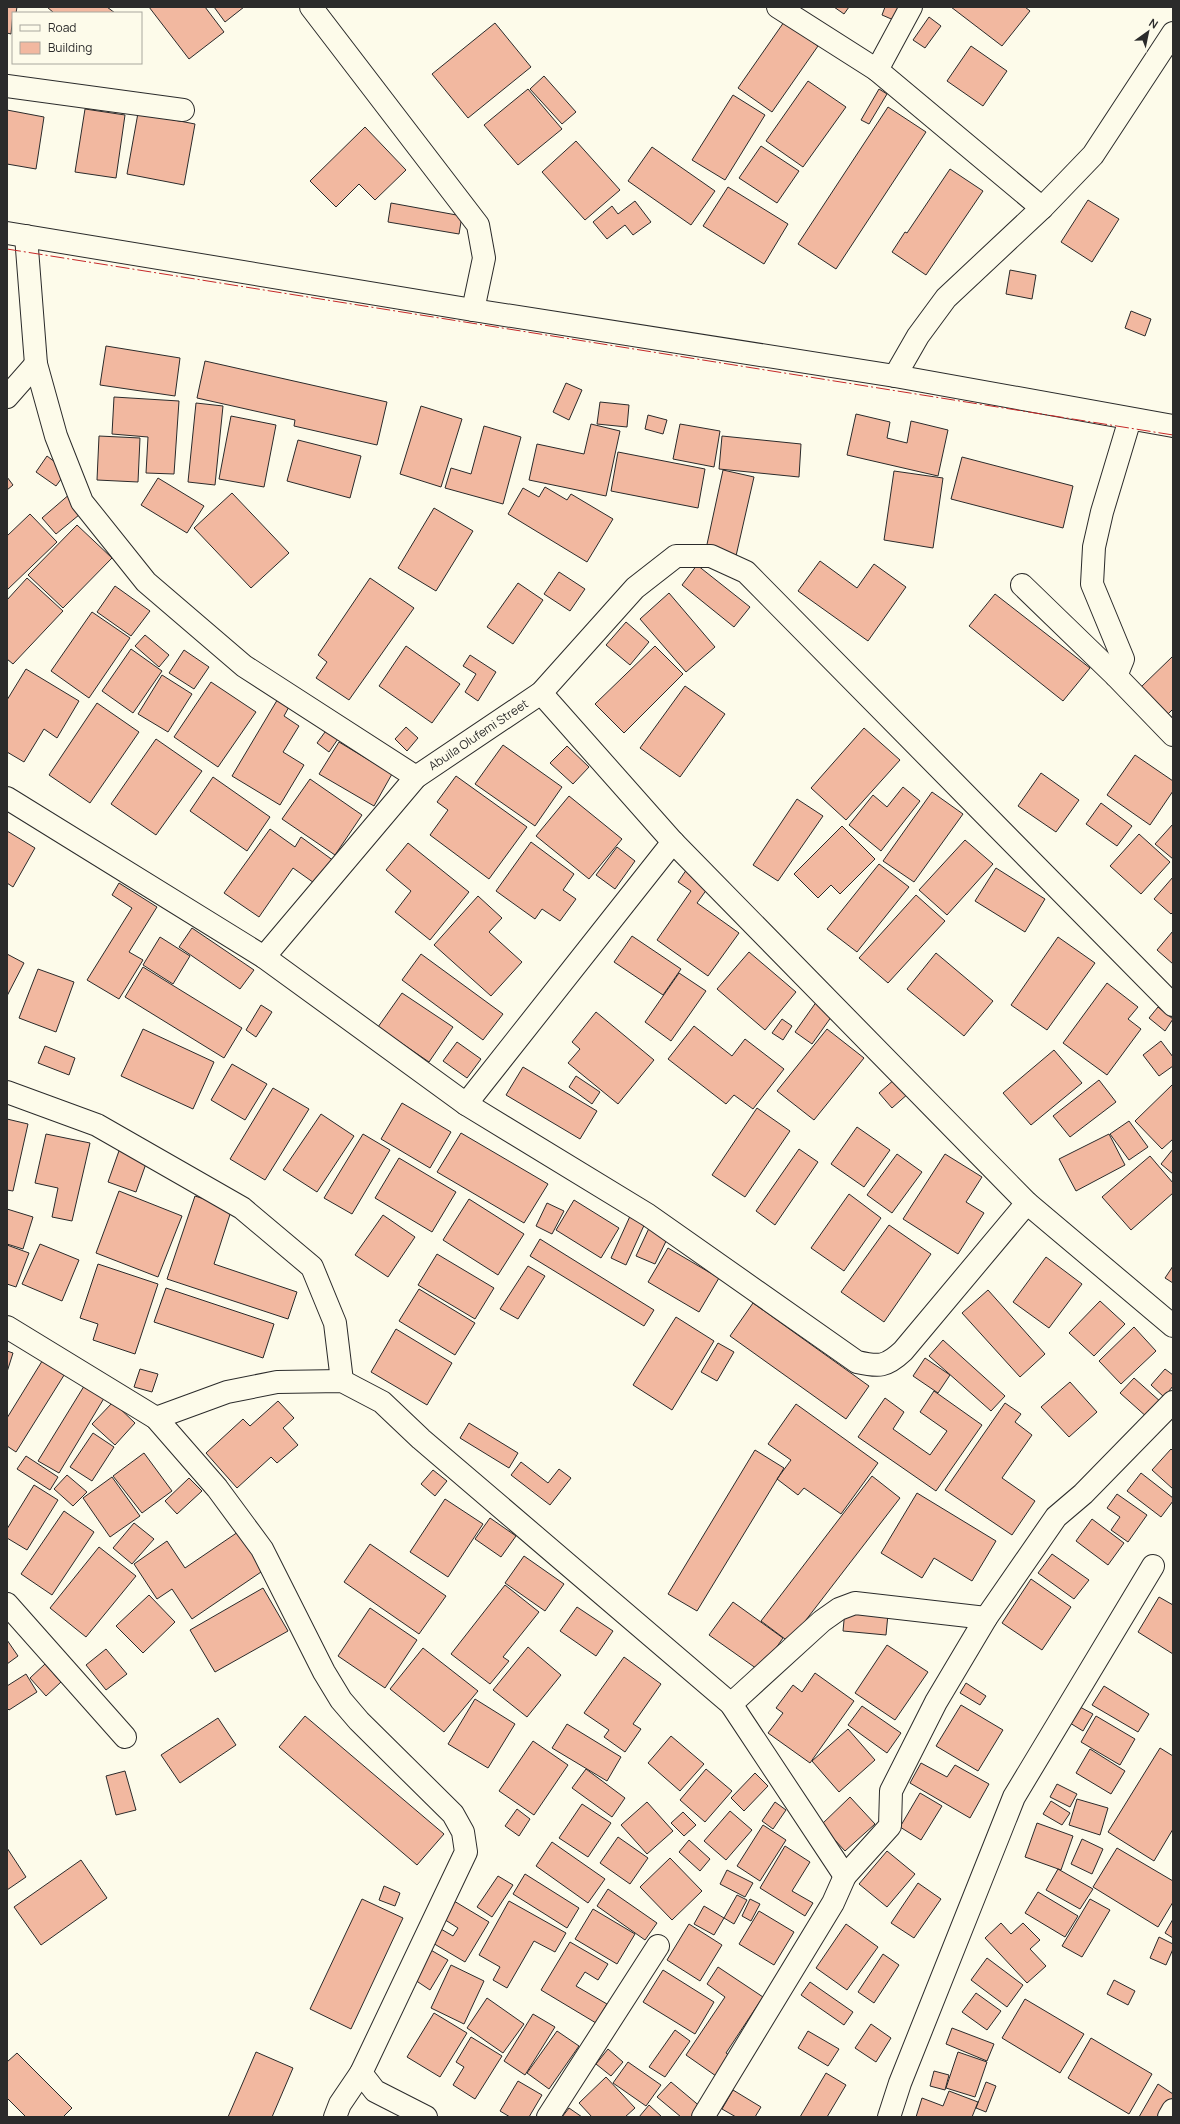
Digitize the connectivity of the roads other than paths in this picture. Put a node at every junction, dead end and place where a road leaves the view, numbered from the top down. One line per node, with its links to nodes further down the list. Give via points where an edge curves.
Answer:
1 (311, 7): 10 (street, via 478,225 484,258)
2 (778, 7): 5 (street)
3 (911, 7): 5 (street)
4 (1173, 33): 8 (street, via 1093,155)
5 (877, 70): 8 (street)
6 (7, 86): 7 (street)
7 (183, 110)
8 (1042, 208): 12 (street, via 946,298 918,336)
9 (17, 234): 10 (street); 11 (street)
10 (473, 310): 12 (street)
11 (36, 364): 13 (street); 20 (street, via 56,436 82,502 146,582 244,666)
12 (895, 376): 14 (street)
13 (7, 397)
14 (1130, 419): 15 (street); 17 (street, via 1094,547 1092,584 1123,659)
15 (1173, 426)
16 (1022, 585): 17 (street)
17 (1116, 676): 19 (street)
18 (541, 693): 20 (street, Abuila Olufemi Street); 22 (street); 24 (street, Abuila Olufemi Street, via 635,588 676,556 712,556 746,572)
19 (1173, 735)
20 (416, 777): 23 (street, Abuila Olufemi Street)
21 (7, 798): 23 (street)
22 (673, 842): 26 (street); 27 (street)
23 (264, 957): 26 (street)
24 (1173, 1005)
25 (7, 1092): 30 (street, via 97,1125 242,1208 312,1267 335,1323)
26 (466, 1104): 27 (street, via 648,1215 857,1362 876,1366 891,1362 903,1351)
27 (1027, 1203): 28 (street)
28 (1173, 1326)
29 (7, 1328): 32 (street)
30 (342, 1381): 32 (street, via 277,1382 234,1391); 36 (street, via 382,1402 421,1439)
31 (1173, 1402): 35 (street, via 1083,1494 1056,1517)
32 (156, 1418): 40 (street, via 217,1488 262,1549 324,1672 341,1700 453,1814 463,1832 466,1852)
33 (1153, 1566): 46 (street, via 1014,1797 900,2083)
34 (7, 1604): 37 (street)
35 (986, 1618): 36 (street, via 855,1603 839,1609 822,1621); 38 (street, via 936,1702 890,1791 890,1826)
36 (731, 1704): 38 (street)
37 (125, 1737)
38 (845, 1876): 45 (street, via 833,1903)
39 (658, 1946): 44 (street)
40 (361, 2073): 42 (street, via 340,2104); 43 (street, via 375,2091)
41 (1173, 2110): 47 (street)
42 (335, 2117)
43 (426, 2117)
44 (548, 2117)
45 (703, 2117)
46 (889, 2117)
47 (1169, 2117)

